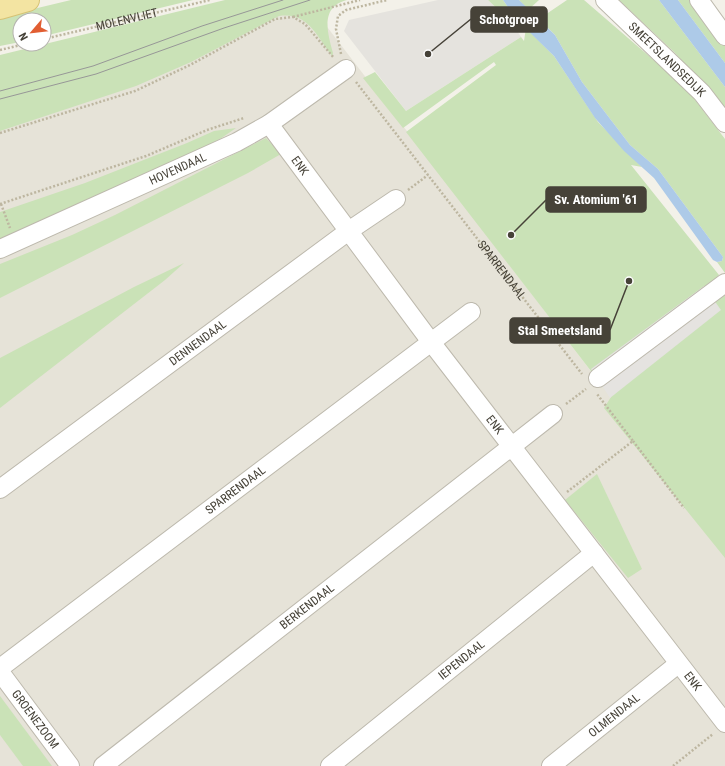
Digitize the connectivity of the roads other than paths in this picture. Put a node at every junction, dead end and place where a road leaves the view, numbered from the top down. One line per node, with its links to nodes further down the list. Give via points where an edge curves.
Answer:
1 (28, 0): 4 (main road)
2 (605, 0): 8 (street, SMEETSLANDSEDIJK, via 702,93)
3 (699, 0): 5 (street)
4 (0, 8)
5 (725, 36)
6 (341, 64): 7 (street, HOVENDAAL)
7 (269, 124): 10 (street, ENK); 11 (street, HOVENDAAL, via 208,157)
8 (725, 124)
9 (396, 199): 10 (street, DENNENDAAL)
10 (350, 230): 14 (street, ENK); 18 (street, DENNENDAAL)
11 (7, 246)
12 (725, 283): 15 (street)
13 (471, 312): 14 (street, SPARRENDAAL)
14 (431, 342): 17 (street, ENK); 21 (street, SPARRENDAAL)
15 (594, 381)
16 (553, 414): 17 (street)
17 (511, 447): 19 (street, ENK); 25 (street, BERKENDAAL)
18 (0, 489)
19 (594, 553): 20 (street, ENK); 26 (street, IEPENDAAL)
20 (678, 664): 23 (street, ENK); 27 (street, OLMENDAAL)
21 (0, 668)
22 (0, 672): 24 (street, GROENEZOOM)
23 (722, 720)
24 (70, 766)
25 (103, 766)
26 (330, 766)
27 (551, 766)

